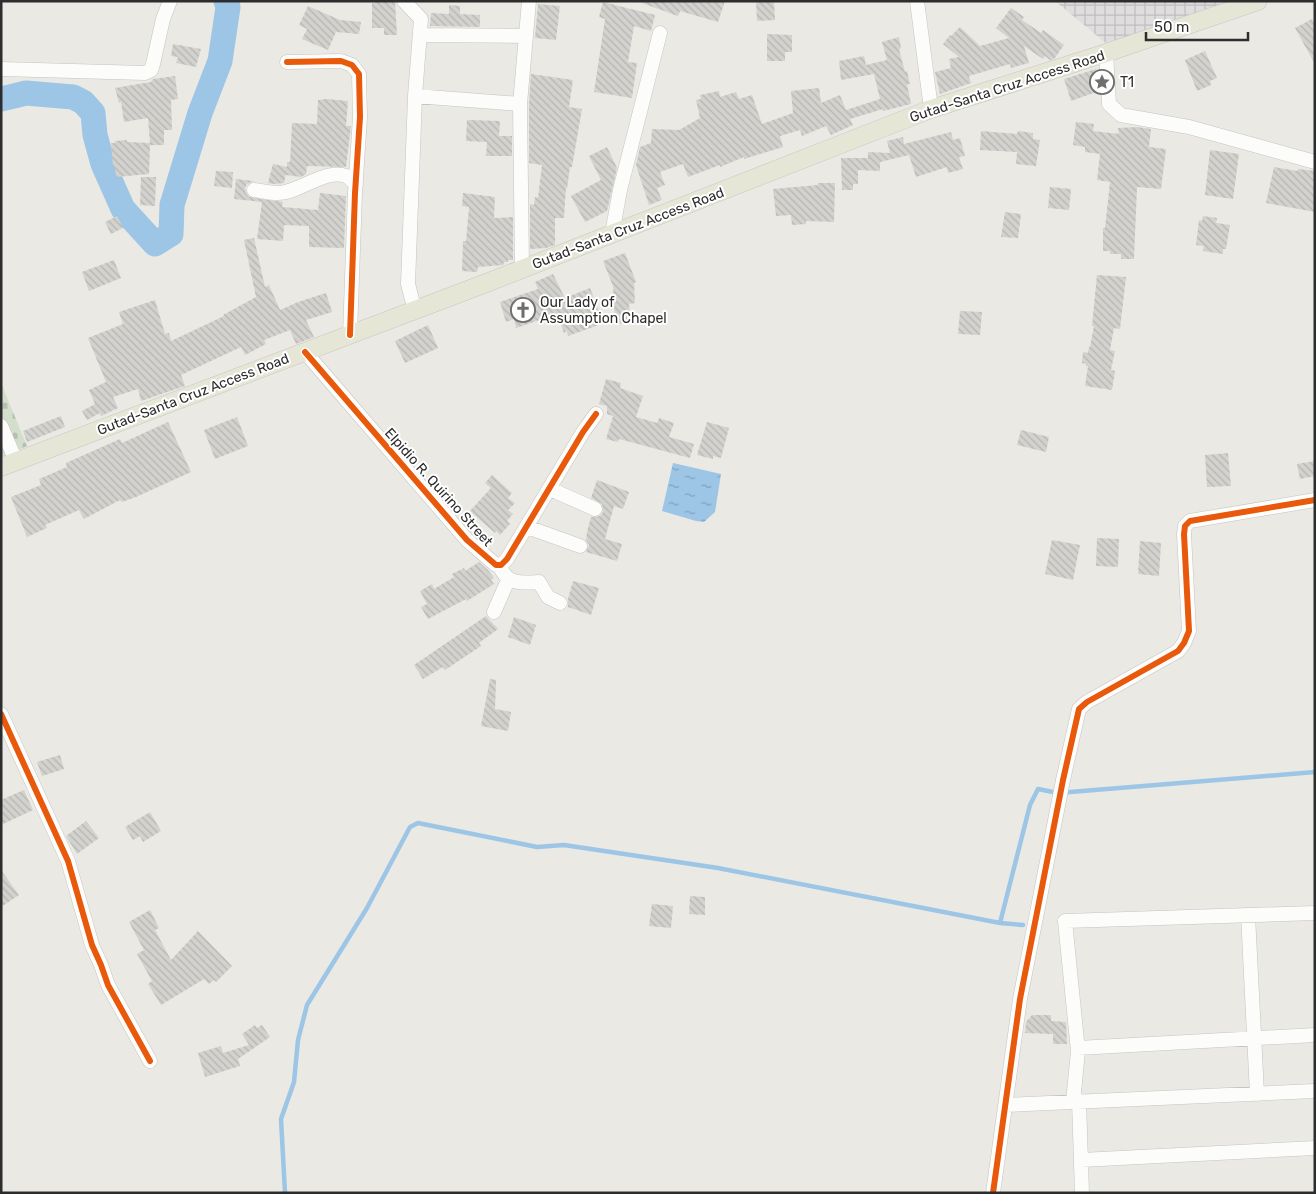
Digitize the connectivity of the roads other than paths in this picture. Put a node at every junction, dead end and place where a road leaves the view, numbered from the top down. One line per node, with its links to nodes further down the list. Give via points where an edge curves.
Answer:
1 (170, 1): 11 (street, via 151,70 145,73)
2 (404, 1): 7 (street, via 421,19)
3 (529, 1): 8 (street)
4 (917, 1): 14 (street)
5 (1258, 1): 9 (main road, Gutad-Santa Cruz Access Road)
6 (660, 33): 18 (street)
7 (420, 35): 8 (street); 12 (street)
8 (526, 36): 13 (street)
9 (1106, 53): 14 (main road, Gutad-Santa Cruz Access Road); 15 (street, via 1109,104 1121,115 1188,127)
10 (286, 62): 16 (street, via 341,61 352,65 359,74)
11 (1, 69)
12 (415, 96): 13 (street); 20 (street, via 408,284)
13 (520, 104): 19 (street)
14 (931, 109): 18 (main road, Gutad-Santa Cruz Access Road)
15 (1315, 162)
16 (356, 184): 17 (street, via 347,176 338,176 322,177 278,193); 21 (street)
17 (254, 190)
18 (612, 234): 19 (main road, Gutad-Santa Cruz Access Road)
19 (522, 269): 20 (main road, Gutad-Santa Cruz Access Road)
20 (415, 310): 21 (main road, Gutad-Santa Cruz Access Road)
21 (350, 335): 22 (main road, Gutad-Santa Cruz Access Road)
22 (305, 352): 25 (main road, Gutad-Santa Cruz Access Road); 31 (street, Elpidio R. Quirino Street, via 467,540 493,564)
23 (596, 414): 26 (street, Elpidio R. Quirino Street)
24 (2, 432): 25 (street)
25 (8, 464)
26 (550, 489): 28 (street); 29 (street, Elpidio R. Quirino Street)
27 (1315, 500): 45 (street, via 1190,521 1185,526 1188,631 1184,643 1178,651 1079,709 1020,999)
28 (595, 509)
29 (526, 527): 30 (street); 31 (street, Elpidio R. Quirino Street, via 507,559)
30 (580, 546)
31 (499, 565): 32 (street)
32 (508, 580): 33 (street, via 539,582 548,598); 34 (street)
33 (560, 602)
34 (494, 612)
35 (1, 714): 41 (street, via 68,861 92,944 108,985)
36 (1315, 913): 37 (street)
37 (1248, 915): 39 (street); 40 (street, via 1065,921)
38 (1315, 1036): 39 (street)
39 (1254, 1039): 40 (street); 43 (street)
40 (1078, 1048): 44 (street)
41 (150, 1061)
42 (1315, 1091): 43 (street)
43 (1257, 1094): 44 (street)
44 (1076, 1102): 45 (street); 47 (street)
45 (1005, 1105): 48 (street)
46 (1315, 1148): 47 (street)
47 (1081, 1160): 49 (street)
48 (993, 1193)
49 (1082, 1193)

